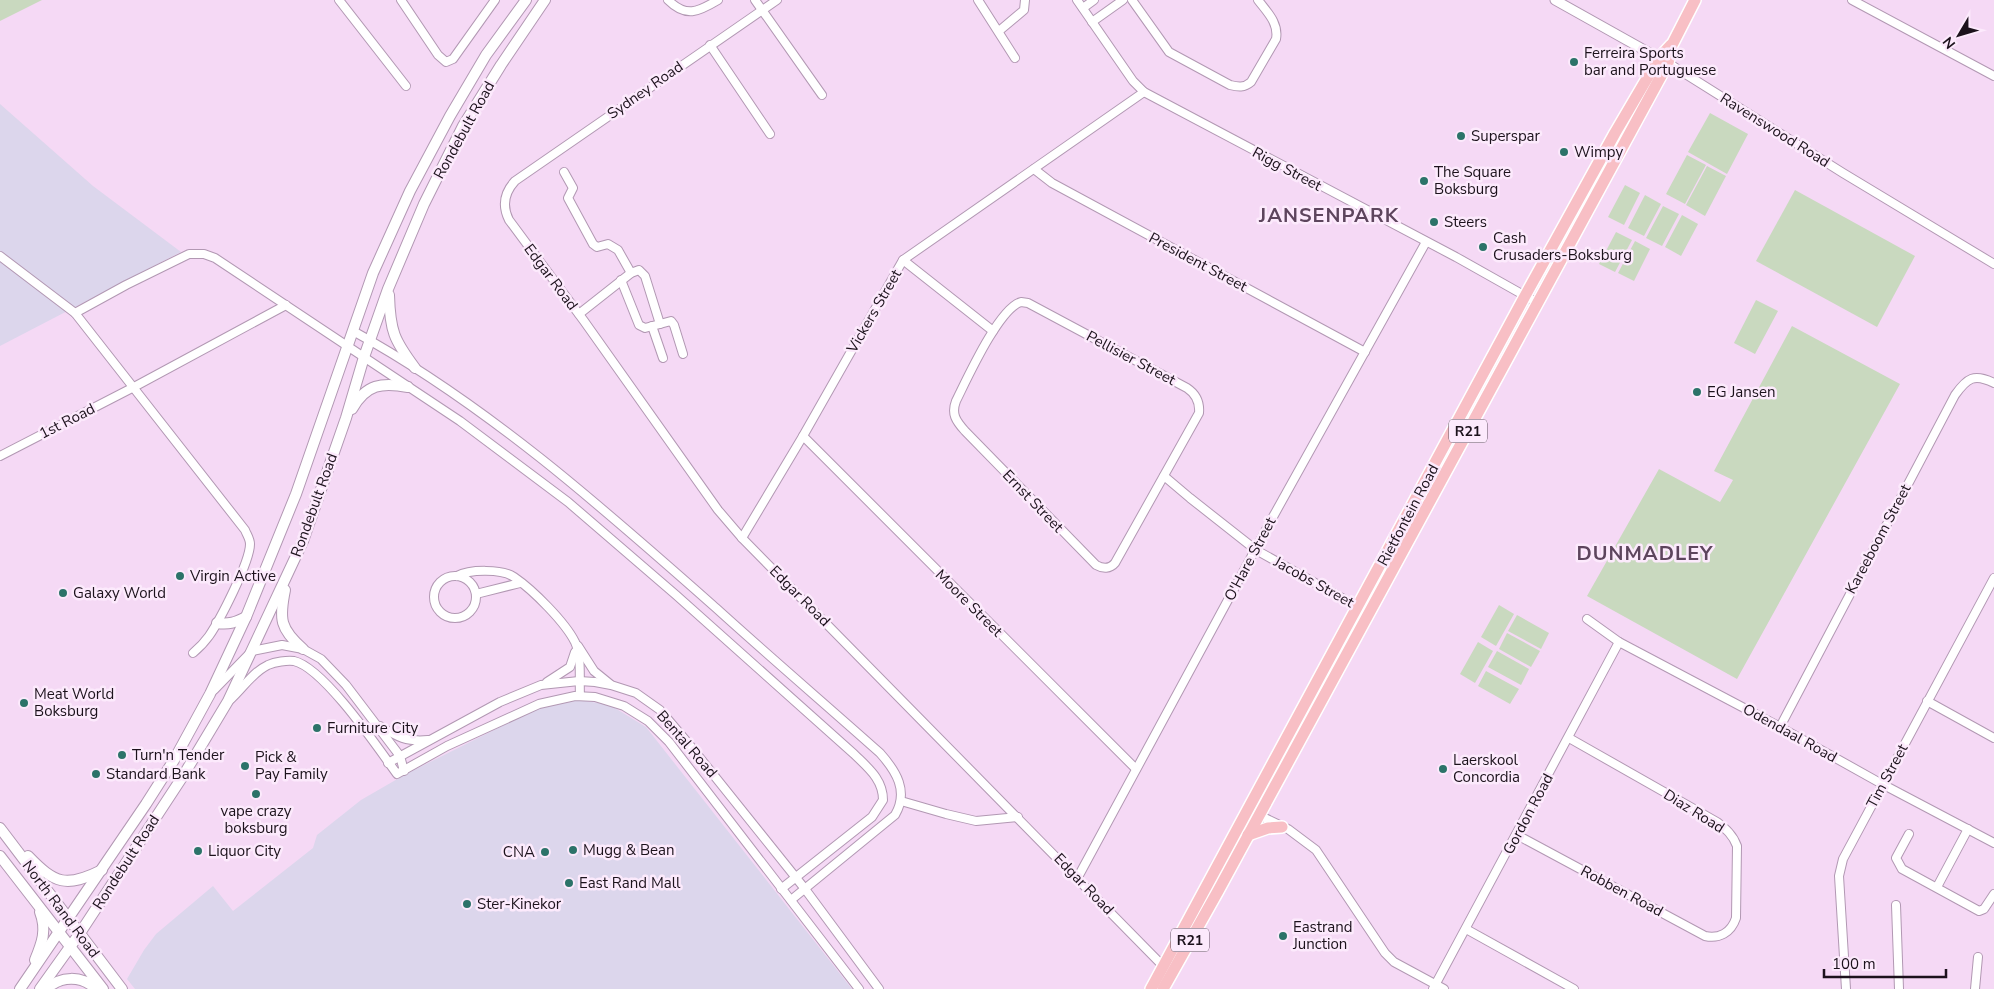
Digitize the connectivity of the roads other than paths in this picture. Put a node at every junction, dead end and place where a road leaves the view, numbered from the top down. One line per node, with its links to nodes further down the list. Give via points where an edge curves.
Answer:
1 (339, 0): 28 (street)
2 (401, 0): 19 (street, via 446,62 453,59)
3 (526, 0): 48 (main road, Rondebult Road, via 486,54 410,191 373,273)
4 (545, 0): 41 (main road, Rondebult Road, via 463,126 424,204)
5 (668, 0): 6 (street, via 676,8 688,12)
6 (718, 0)
7 (755, 0): 21 (street)
8 (777, 0): 21 (street, Sydney Road)
9 (978, 0): 23 (street)
10 (1025, 0): 23 (street, via 1024,10 1019,16)
11 (1077, 0): 20 (street, Rigg Street)
12 (1094, 0): 20 (street)
13 (1123, 0): 22 (street)
14 (1132, 0): 15 (street, via 1169,52 1238,87 1251,82 1278,31)
15 (1258, 0)
16 (1555, 0): 26 (street, Ravenswood Road)
17 (1695, 0): 26 (main road, Rietfontein Road / R21)
18 (1852, 0): 27 (street)
19 (492, 1)
20 (1083, 8): 22 (street, Rigg Street)
21 (762, 10): 24 (street, Sydney Road); 30 (street)
22 (1092, 22): 29 (street, Rigg Street, via 1133,82)
23 (999, 31): 25 (street)
24 (710, 45): 31 (street); 34 (street, Sydney Road)
25 (1015, 58)
26 (1664, 60): 38 (street, Ravenswood Road); 42 (main road, Rietfontein Road / R21, via 1616,133); 43 (main road, Rietfontein Road / R21)
27 (1994, 76)
28 (406, 86)
29 (1144, 92): 32 (street, Vickers Street); 35 (street, Rigg Street)
30 (822, 95)
31 (770, 134)
32 (1034, 169): 37 (street, Vickers Street); 52 (street, President Street, via 1052,183)
33 (564, 172): 39 (street, via 573,188 568,198 592,244 614,247)
34 (514, 181): 46 (street, Edgar Road, via 504,207 509,220)
35 (1426, 242): 42 (street, Rigg Street); 52 (street, O'Hare Street)
36 (0, 256): 45 (street)
37 (903, 260): 49 (street); 63 (street, Vickers Street)
38 (1994, 264)
39 (631, 273): 40 (street); 47 (street, via 639,270 645,276)
40 (621, 280): 46 (street); 47 (street, via 637,322 642,327)
41 (388, 289): 50 (main road, Rondebult Road); 56 (main road, via 393,333)
42 (1525, 296): 43 (street, Rigg Street); 60 (main road, Rietfontein Road / R21)
43 (1536, 302): 61 (main road, Rietfontein Road / R21)
44 (286, 305): 45 (street, via 215,258 195,252); 51 (street); 58 (street, 1st Road)
45 (75, 313): 58 (street)
46 (579, 314): 66 (street, Edgar Road, via 698,483)
47 (656, 325): 53 (street, via 670,321 673,324); 55 (street)
48 (353, 331): 50 (street); 51 (main road, Rondebult Road)
49 (993, 331): 65 (street, Pellisier Street, via 1011,306 1028,303 1191,391 1197,398 1199,413); 65 (street, Ernst Street, via 956,400 953,408 957,422 1096,565 1107,568 1115,563)
50 (370, 341): 54 (main road, Rondebult Road); 56 (street)
51 (348, 347): 54 (street); 75 (main road, Rondebult Road, via 296,494)
52 (1365, 352): 67 (street, O'Hare Street)
53 (683, 354)
54 (364, 357): 59 (street); 62 (main road, Rondebult Road)
55 (663, 358)
56 (416, 368): 102 (street, via 524,446 610,514 873,747 898,777)
57 (1994, 383): 93 (street, Kareeboom Street, via 1974,377 1955,395)
58 (134, 387): 64 (street, 1st Road); 77 (street, via 249,537 250,550)
59 (408, 387): 62 (main road, via 392,384 374,387 361,395); 115 (street, via 460,421 568,502 876,776 883,791 878,810)
60 (1470, 398): 61 (main road); 73 (main road, Rietfontein Road / R21)
61 (1482, 404): 74 (main road, Rietfontein Road / R21)
62 (346, 418): 68 (main road, Rondebult Road)
63 (803, 436): 66 (street, Vickers Street); 99 (street, Moore Street)
64 (0, 456)
65 (1164, 476): 67 (street, Jacobs Street)
66 (742, 538): 105 (street, Edgar Road)
67 (1256, 550): 73 (street, Jacobs Street); 99 (street, O'Hare Street)
68 (288, 574): 80 (main road, via 280,612 292,639); 81 (main road, Rondebult Road)
69 (458, 576): 71 (street, via 477,571 494,572 514,577); 72 (street, via 468,580); 72 (street, via 445,578 436,587 434,600 440,612 452,618 464,616 474,607)
70 (1994, 578): 91 (street, Tim Street)
71 (520, 583): 72 (street); 79 (street, via 552,611)
72 (476, 594)
73 (1358, 607): 74 (street, Jacobs Street); 83 (main road, Rietfontein Road / R21)
74 (1369, 613): 84 (main road, Rietfontein Road / R21)
75 (246, 617): 77 (main road, via 226,624); 88 (main road, Rondebult Road)
76 (1587, 619): 78 (street, Odendaal Road)
77 (217, 623): 82 (street)
78 (1619, 642): 93 (street, Odendaal Road); 94 (street, Gordon Road)
79 (576, 644): 85 (street); 86 (street, via 570,667); 87 (street, via 594,671)
80 (302, 649): 81 (street, via 282,644); 92 (street, via 321,659 338,675)
81 (252, 651): 88 (street); 90 (main road, Rondebult Road)
82 (193, 653)
83 (1331, 656): 84 (main road); 103 (main road, Rietfontein Road / R21)
84 (1342, 662): 104 (main road, Rietfontein Road / R21)
85 (579, 681): 86 (street, Bental Road); 87 (street, Bental Road); 89 (street)
86 (541, 685): 96 (street, Bental Road, via 500,702)
87 (611, 685): 115 (street, Bental Road, via 636,693 669,720)
88 (210, 694): 114 (main road, Rondebult Road, via 174,760)
89 (580, 696): 100 (street, Bental Road, via 538,704 447,746); 118 (street, Bental Road, via 624,706 656,729)
90 (228, 701): 98 (street, via 268,665 294,661 321,677); 128 (main road, Rondebult Road)
91 (1927, 701): 95 (street); 101 (street, Tim Street)
92 (376, 724): 96 (street, via 408,740); 97 (street)
93 (1780, 727): 101 (street, Odendaal Road)
94 (1569, 738): 111 (street, Gordon Road); 127 (street, Diaz Road, via 1726,828 1736,846 1736,918)
95 (1994, 738)
96 (434, 739): 97 (street, Bental Road)
97 (400, 756): 98 (street, Bental Road); 100 (street)
98 (388, 762): 100 (street)
99 (1136, 769): 116 (street, O'Hare Street)
100 (401, 773)
101 (1882, 784): 107 (street, Odendaal Road); 146 (street, Tim Street, via 1840,869)
102 (901, 801): 105 (street, via 976,821); 119 (street, via 888,822)
103 (1248, 810): 104 (street); 131 (main road, Rietfontein Road / R21)
104 (1258, 816): 106 (street); 110 (main road, Rietfontein Road / R21)
105 (1018, 817): 116 (street, Edgar Road)
106 (1282, 826): 110 (main road); 133 (street, via 1308,843 1324,860 1388,956)
107 (1968, 829): 112 (street, Odendaal Road); 117 (street)
108 (3, 833): 114 (main road, via 41,869 58,880 76,880); 124 (main road, North Rand Road)
109 (1909, 834): 117 (street, via 1897,854 1899,866)
110 (1248, 835): 143 (main road, Rietfontein Road / R21)
111 (1517, 835): 125 (street, Gordon Road); 127 (street, Robben Road, via 1704,936 1712,938)
112 (1994, 844)
113 (0, 856): 122 (main road, North Rand Road)
114 (103, 869): 124 (main road, Rondebult Road)
115 (795, 877): 118 (street); 119 (street, Bental Road)
116 (1078, 877): 131 (street, Edgar Road)
117 (1937, 887): 120 (street, via 1979,911)
118 (781, 889): 121 (street, Bental Road)
119 (805, 890): 121 (street); 141 (street, Bental Road)
120 (1994, 894)
121 (791, 900): 140 (street, Bental Road)
122 (36, 902): 126 (main road, North Rand Road); 132 (main road, via 43,920 44,940)
123 (1896, 905): 147 (street)
124 (69, 919): 126 (main road, Rondebult Road); 128 (main road, North Rand Road)
125 (1466, 930): 133 (street, Gordon Road); 145 (street)
126 (59, 932): 129 (main road, North Rand Road); 132 (main road, Rondebult Road)
127 (1728, 932)
128 (80, 933): 129 (main road, Rondebult Road); 139 (main road, North Rand Road)
129 (70, 946): 135 (main road, Rondebult Road); 138 (main road, North Rand Road)
130 (1978, 958): 148 (street)
131 (1164, 966): 142 (main road, Rietfontein Road / R21)
132 (28, 978): 134 (main road, Rondebult Road)
133 (1434, 987): 144 (street)
134 (20, 989)
135 (40, 989)
136 (46, 989): 137 (main road, via 58,981 77,978)
137 (96, 989)
138 (103, 989)
139 (122, 989)
140 (859, 989)
141 (879, 989)
142 (1151, 989)
143 (1163, 989)
144 (1444, 989)
145 (1574, 989)
146 (1846, 989)
147 (1899, 989)
148 (1974, 989)

